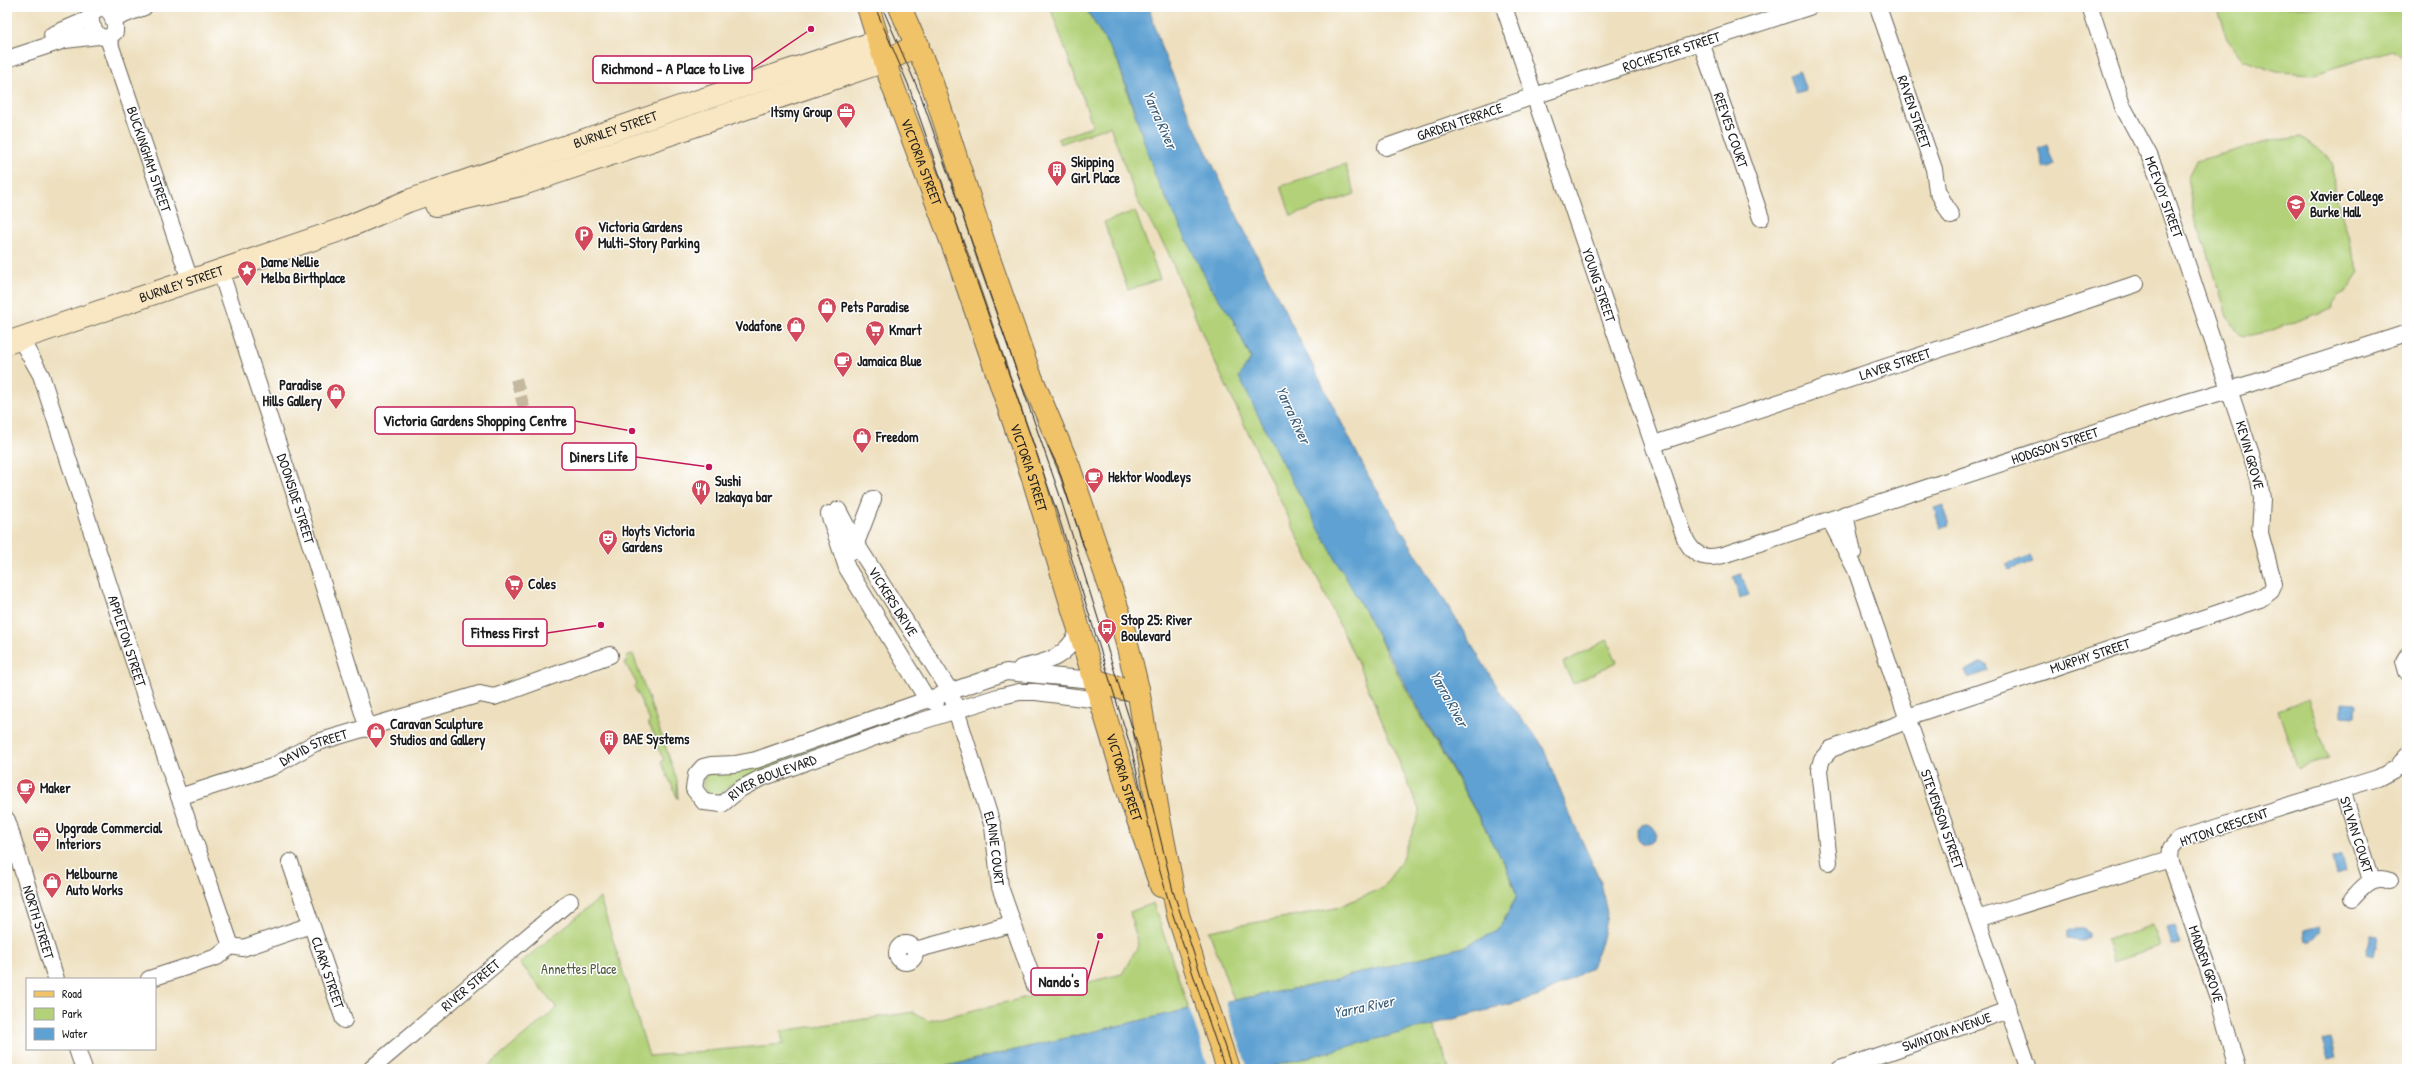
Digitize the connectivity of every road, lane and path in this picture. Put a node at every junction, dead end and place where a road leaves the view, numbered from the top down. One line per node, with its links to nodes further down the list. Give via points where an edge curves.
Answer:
1 (144, 7): 9 (street)
2 (868, 7): 11 (main road, VICTORIA STREET)
3 (900, 7): 12 (main road, VICTORIA STREET)
4 (1504, 7): 17 (street, YOUNG STREET)
5 (1808, 7): 13 (street, ROCHESTER STREET)
6 (1878, 7): 22 (street, RAVEN STREET, via 1934,169 1937,190)
7 (2090, 7): 29 (street, MCEVOY STREET, via 2123,107 2158,177)
8 (95, 11): 9 (street, via 106,8); 10 (street, BUCKINGHAM STREET); 14 (street)
9 (114, 19): 10 (street, via 114,32)
10 (103, 37): 15 (street, via 65,40); 25 (street, BUCKINGHAM STREET)
11 (879, 41): 12 (main road, via 896,37); 16 (main road, VICTORIA STREET); 18 (main road, BURNLEY STREET)
12 (916, 42): 16 (main road); 48 (main road, VICTORIA STREET, via 950,135 988,256 1029,372 1073,478 1125,631)
13 (1700, 42): 17 (street, ROCHESTER STREET); 23 (street, REEVES COURT)
14 (7, 51)
15 (7, 59)
16 (885, 61): 19 (main road, BURNLEY STREET); 41 (main road, VICTORIA STREET, via 1030,468)
17 (1534, 96): 20 (street, GARDEN TERRACE); 30 (street, YOUNG STREET)
18 (680, 106): 19 (main road); 21 (main road, BURNLEY STREET)
19 (686, 130): 21 (main road, BURNLEY STREET)
20 (1386, 147)
21 (516, 175): 24 (main road, BURNLEY STREET, via 408,201 355,224)
22 (1951, 216)
23 (1761, 218)
24 (220, 270): 25 (main road, BURNLEY STREET); 55 (street, DOONSIDE STREET, via 294,492)
25 (190, 280): 28 (main road, BURNLEY STREET)
26 (2136, 284): 30 (street, LAVER STREET)
27 (2407, 333): 29 (street, HODGSON STREET)
28 (14, 340): 59 (street, APPLETON STREET, via 42,374)
29 (2230, 389): 32 (street, HODGSON STREET); 38 (street, KEVIN GROVE, via 2261,488 2259,524 2274,579)
30 (1654, 444): 35 (street, YOUNG STREET, via 1687,544 1692,551)
31 (873, 498): 34 (street)
32 (1845, 514): 33 (street, HODGSON STREET); 36 (street, STEVENSON STREET)
33 (1830, 520): 35 (street, HODGSON STREET, via 1724,555); 36 (street, STEVENSON STREET)
34 (856, 544): 37 (street, via 852,554 863,575); 37 (street, VICKERS DRIVE, via 833,512 846,566); 39 (street, VICKERS DRIVE)
35 (1702, 557)
36 (1856, 570): 52 (street, STEVENSON STREET)
37 (861, 590): 40 (street, VICKERS DRIVE)
38 (2271, 591): 52 (street, MURPHY STREET, via 2267,596 2251,603)
39 (893, 601): 40 (street); 47 (street, VICKERS DRIVE)
40 (875, 613): 49 (street, VICKERS DRIVE)
41 (1079, 631): 44 (street, RIVER BOULEVARD, via 1060,656); 46 (main road, VICTORIA STREET)
42 (610, 655): 55 (street, DAVID STREET, via 494,696 480,694)
43 (2407, 656): 45 (street, via 2404,661)
44 (1006, 672): 46 (street, RIVER BOULEVARD); 47 (street, RIVER BOULEVARD)
45 (2407, 672)
46 (1096, 690): 48 (main road, via 1124,701); 51 (street, RIVER BOULEVARD, via 1019,692); 71 (main road, VICTORIA STREET, via 1154,868)
47 (950, 691): 49 (street, RIVER BOULEVARD); 51 (street, VICKERS DRIVE)
48 (1139, 697): 71 (main road, VICTORIA STREET, via 1159,818)
49 (927, 699): 50 (street, RIVER BOULEVARD); 51 (street)
50 (897, 710): 53 (street, RIVER BOULEVARD); 54 (street)
51 (955, 711): 54 (street, RIVER BOULEVARD); 69 (street, ELAINE COURT, via 993,827 998,882)
52 (1907, 719): 63 (street, MURPHY STREET, via 1838,746 1826,753 1822,759 1820,778); 68 (street, STEVENSON STREET)
53 (859, 724): 56 (street); 56 (street, RIVER BOULEVARD, via 756,760 707,766 696,775 695,791 706,803 722,804 754,781)
54 (903, 727): 56 (street, RIVER BOULEVARD)
55 (368, 728): 59 (street, DAVID STREET, via 315,743 272,767)
56 (864, 741)
57 (2407, 755): 58 (street, HYTON CRESCENT, via 2388,773)
58 (2342, 790): 61 (street, HYTON CRESCENT, via 2179,839 2171,848); 64 (street, SYLVAN COURT)
59 (179, 797): 72 (street, APPLETON STREET)
60 (7, 820): 74 (street, NORTH STREET)
61 (2170, 860): 68 (street, HYTON CRESCENT); 85 (street, MADDEN GROVE, via 2218,998)
62 (290, 862): 70 (street, CLARK STREET)
63 (1829, 862)
64 (2371, 880): 65 (street, SYLVAN COURT, via 2378,878); 66 (street, SYLVAN COURT)
65 (2390, 881)
66 (2352, 899)
67 (570, 901): 81 (street, RIVER STREET)
68 (1977, 919): 77 (street, STEVENSON STREET)
69 (1012, 924): 73 (street); 76 (street, ELAINE COURT)
70 (311, 925): 72 (street, CLARK STREET, via 243,948); 78 (street, CLARK STREET)
71 (1182, 931): 82 (main road, VICTORIA STREET)
72 (231, 946): 75 (street, via 217,956)
73 (915, 950)
74 (56, 978)
75 (152, 978)
76 (1035, 986)
77 (2009, 1010): 83 (street, SWINTON AVENUE); 84 (street, STEVENSON STREET)
78 (344, 1020)
79 (77, 1050): 80 (street)
80 (84, 1069)
81 (371, 1069)
82 (1228, 1069)
83 (1840, 1069)
84 (2029, 1069)
85 (2238, 1069)

